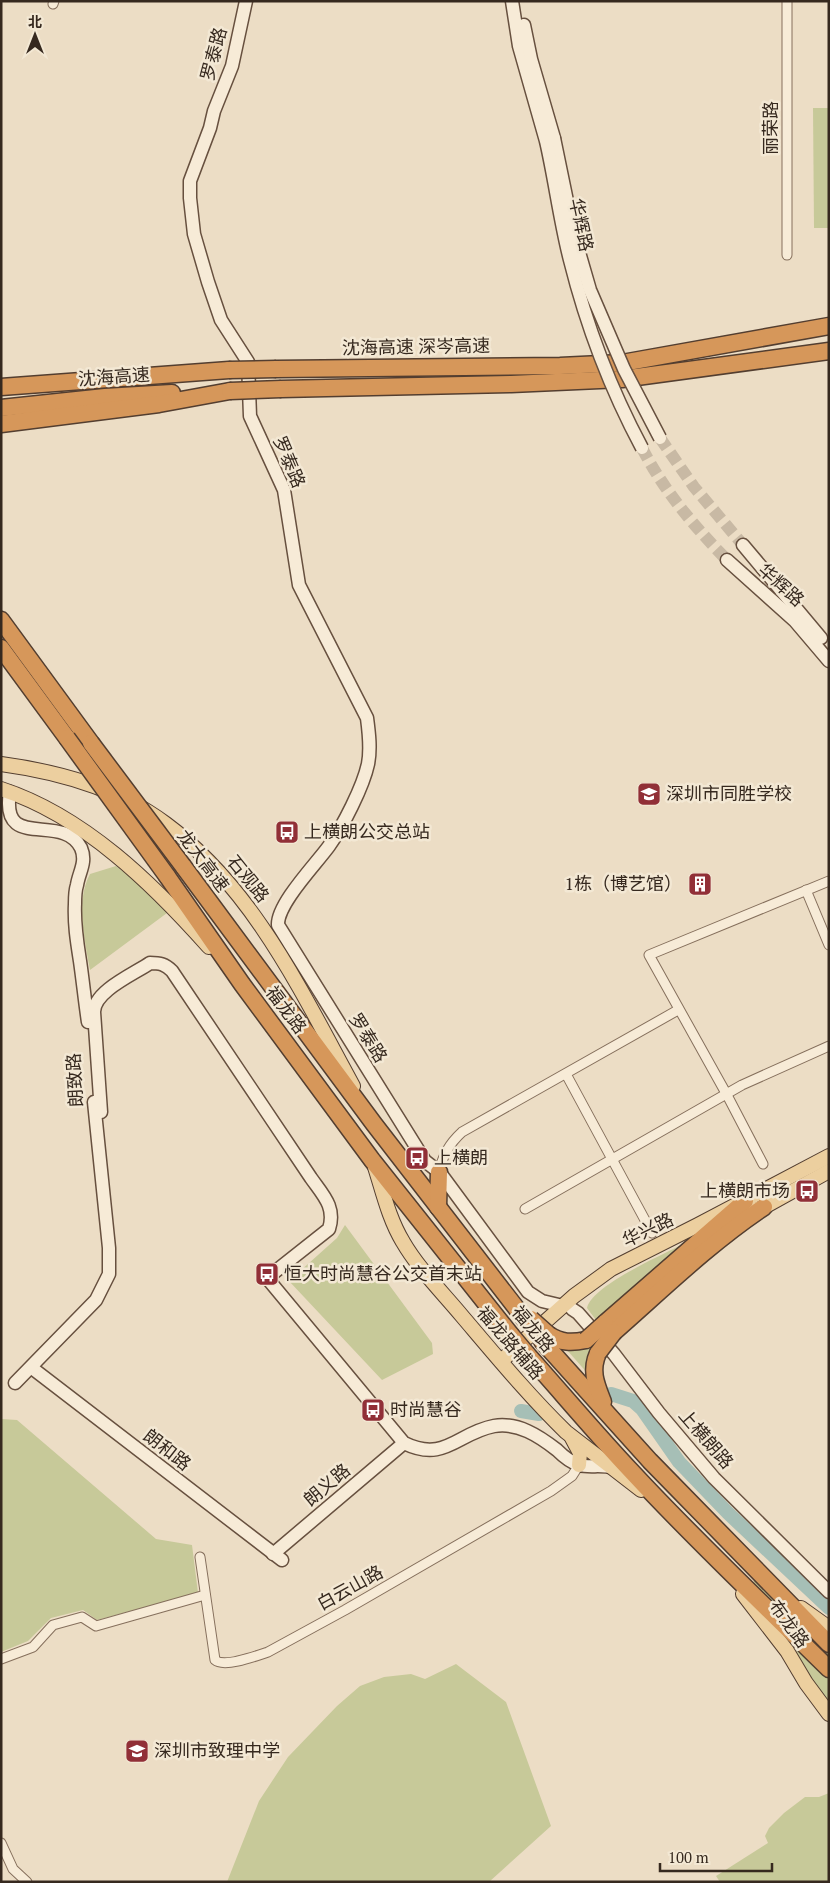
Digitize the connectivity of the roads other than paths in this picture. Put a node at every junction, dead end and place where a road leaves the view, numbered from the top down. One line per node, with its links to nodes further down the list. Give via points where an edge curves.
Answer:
1 (246, 1): 40 (street, 罗泰路, via 232,66 190,181 194,234 221,320 248,362 250,416 284,490 299,585 367,718 370,741 366,772 350,808 330,845 278,916)
2 (512, 1): 5 (street, 华辉路, via 519,46)
3 (520, 1): 5 (street, 华辉路)
4 (787, 1): 6 (street, 丽荣路)
5 (550, 139): 15 (street, 华辉路, bridge, via 588,284 624,369); 16 (street, 华辉路, bridge, via 573,272 607,371)
6 (787, 255)
7 (829, 326): 9 (highway, 沈海高速 深岑高速)
8 (829, 351): 9 (highway, 沈海高速 深岑高速)
9 (622, 371): 10 (highway, 沈海高速 深岑高速)
10 (561, 374): 11 (highway, 沈海高速 深岑高速, bridge, via 229,370); 12 (highway, 沈海高速 深岑高速, bridge, via 452,386)
11 (1, 388)
12 (230, 390): 13 (highway, 沈海高速, via 105,397); 14 (highway, via 159,404)
13 (1, 408)
14 (1, 424)
15 (660, 438)
16 (642, 448)
17 (743, 546): 21 (street, 华辉路)
18 (727, 560): 22 (street, 华辉路, via 795,621)
19 (1, 620): 34 (highway, 龙大高速, bridge)
20 (1, 648): 28 (highway, bridge)
21 (829, 648)
22 (829, 661)
23 (1, 764): 34 (main road, 石观路, via 64,776 114,794 166,824 215,867 272,942)
24 (5, 791): 28 (main road, via 46,809 100,843 165,899); 51 (street, 朗致路, via 13,823 65,835 78,844 83,854 76,891 75,922 91,1049 96,1143 109,1260 108,1274 96,1300)
25 (829, 881): 26 (street)
26 (806, 890): 27 (street); 29 (street, via 649,955)
27 (829, 945)
28 (242, 984): 36 (highway, 福龙路)
29 (678, 1010): 31 (street); 32 (street)
30 (829, 1046): 32 (street)
31 (566, 1074): 37 (street); 40 (street, via 462,1132 447,1148)
32 (727, 1094): 37 (street); 38 (street)
33 (101, 1112): 55 (street, via 96,1002 104,993 150,963 159,963 172,971 329,1203 331,1222 325,1234 267,1278)
34 (374, 1124): 42 (highway, 福龙路)
35 (829, 1156): 41 (main road, 华兴路)
36 (372, 1160): 50 (main road, 福龙路辅路, via 390,1215 404,1243); 59 (highway, 福龙路, bridge, via 511,1336 632,1473)
37 (612, 1160): 44 (street); 46 (street)
38 (762, 1164)
39 (829, 1171): 43 (main road, 华兴路)
40 (439, 1172): 42 (highway); 47 (street, 罗泰路, via 528,1292 542,1301)
41 (745, 1201): 45 (highway); 47 (main road, 华兴路, via 611,1269 590,1283)
42 (438, 1207): 49 (highway, 福龙路)
43 (764, 1207): 45 (main road, 华兴路); 48 (highway)
44 (525, 1209)
45 (718, 1224): 47 (main road, 华兴路, via 616,1275); 48 (highway)
46 (652, 1233)
47 (568, 1307): 50 (main road, 华兴路); 64 (street, 上横朗路, via 578,1313 614,1354 714,1478)
48 (610, 1327): 49 (highway, bridge, via 586,1340 568,1342); 53 (highway, bridge, via 593,1370)
49 (545, 1338): 53 (highway, 福龙路)
50 (500, 1361): 54 (main road, 福龙路辅路)
51 (32, 1368): 52 (street, 朗致路); 61 (street, 朗和路)
52 (16, 1383)
53 (606, 1411): 63 (highway, 福龙路, via 650,1462)
54 (566, 1432): 56 (street, via 564,1444); 57 (main road, via 578,1447); 58 (main road, 福龙路辅路)
55 (404, 1443): 56 (street, via 422,1450 445,1448 481,1430 503,1425 525,1430); 61 (street, 朗义路)
56 (554, 1448): 57 (street)
57 (579, 1465): 58 (street); 65 (street, 白云山路, via 572,1476 551,1491 345,1610 257,1656 216,1662)
58 (616, 1469): 59 (main road, 福龙路辅路)
59 (670, 1511): 62 (highway, 福龙路)
60 (200, 1557): 65 (street, 白云山路)
61 (277, 1557)
62 (715, 1558): 69 (highway, 福龙路); 70 (main road, 布龙路, via 787,1651)
63 (776, 1590): 66 (main road, 布龙路); 67 (highway, 福龙路)
64 (829, 1592)
65 (205, 1595): 68 (street, via 96,1626 82,1617 53,1625 33,1647)
66 (829, 1628)
67 (829, 1644)
68 (1, 1659)
69 (829, 1669)
70 (829, 1714)
71 (1, 1843): 72 (street, via 13,1869)
72 (27, 1882)

